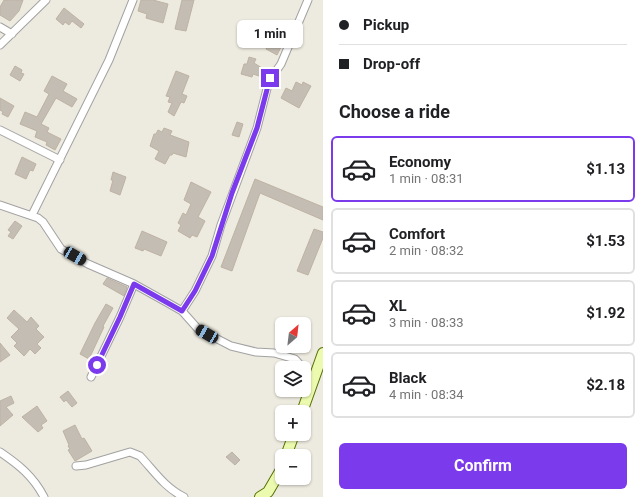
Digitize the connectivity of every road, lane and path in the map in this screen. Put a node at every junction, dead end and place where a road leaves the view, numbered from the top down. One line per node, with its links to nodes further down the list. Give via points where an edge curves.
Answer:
1 (46, 0): 5 (street)
2 (133, 0): 8 (street, via 109,60)
3 (308, 0): 12 (street, via 281,64 269,81 257,128 232,193 212,256)
4 (0, 27): 5 (street)
5 (12, 34): 6 (street)
6 (0, 45)
7 (0, 130): 8 (street)
8 (60, 160): 10 (street)
9 (1, 206): 10 (street)
10 (32, 216): 11 (street, via 43,222 62,249 88,264)
11 (134, 284): 12 (street); 14 (street)
12 (182, 311): 15 (street, via 198,329 221,342 295,359)
13 (323, 353): 15 (street)
14 (91, 377)
15 (314, 380): 16 (street)
16 (305, 405)
17 (0, 452): 21 (street, via 27,473)
18 (76, 466): 22 (street, via 130,452 135,453 176,493)
19 (275, 479): 20 (street)
20 (265, 495)
21 (44, 497)
22 (184, 497)

